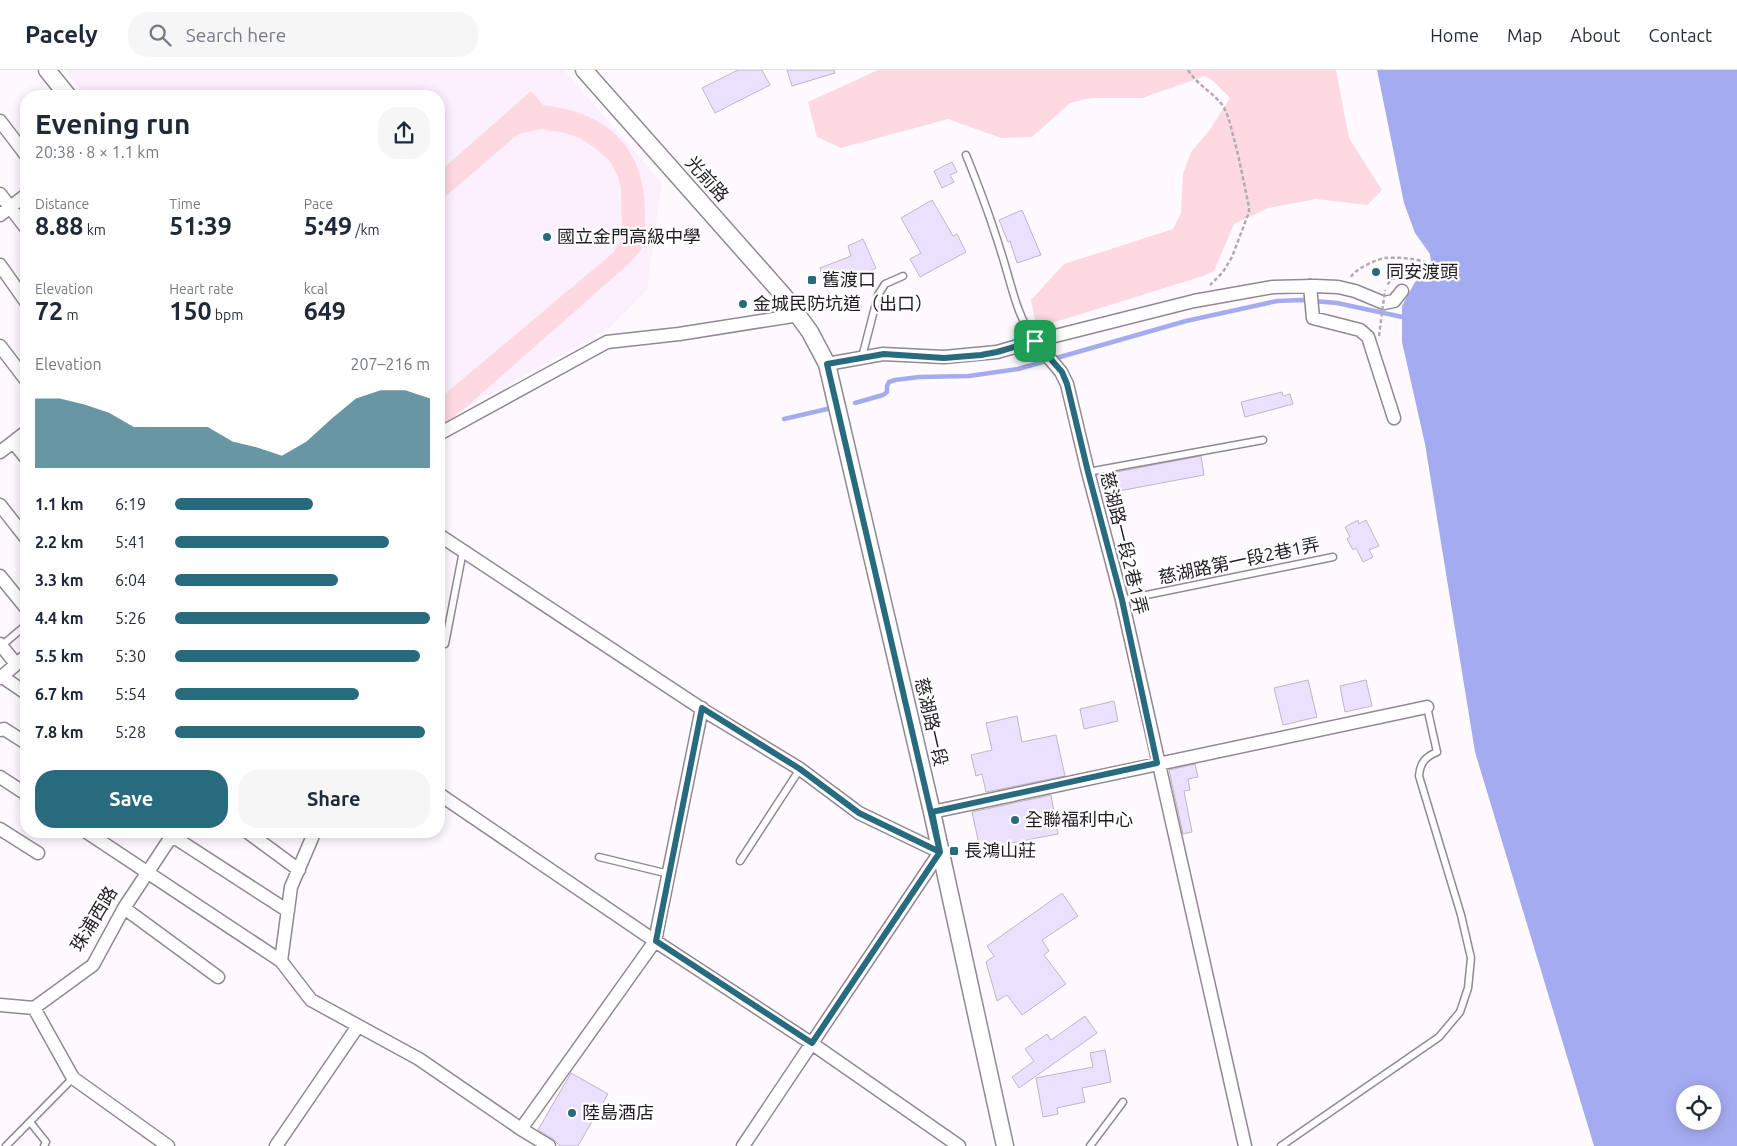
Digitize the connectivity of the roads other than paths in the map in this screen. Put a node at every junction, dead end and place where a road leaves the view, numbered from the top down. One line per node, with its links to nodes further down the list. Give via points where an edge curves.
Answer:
1 (47, 70): 3 (main road)
2 (584, 70): 16 (main road, 光前路)
3 (63, 90)
4 (0, 121): 5 (street)
5 (20, 147)
6 (966, 155): 17 (lane, via 1021,317)
7 (0, 194): 9 (street)
8 (20, 200): 9 (street)
9 (5, 211): 10 (street)
10 (20, 223)
11 (0, 265): 15 (street)
12 (903, 276): 19 (lane, via 881,287)
13 (1310, 288): 14 (street, via 1349,289 1384,303 1394,301); 17 (street, via 1258,288 1194,301); 22 (street, via 1314,319 1356,329 1368,337)
14 (1402, 292)
15 (20, 293)
16 (799, 315): 20 (main road, 慈湖路一段); 23 (street, via 607,342)
17 (1039, 345): 19 (street, via 967,356 896,354); 29 (street, 慈湖路一段2巷1弄, via 1056,364 1067,384)
18 (0, 346): 21 (street)
19 (862, 357): 20 (street)
20 (827, 364): 54 (main road, 慈湖路一段)
21 (20, 372)
22 (1394, 418)
23 (445, 431)
24 (20, 437): 26 (street)
25 (1263, 440): 29 (lane)
26 (13, 442): 27 (street); 28 (street)
27 (20, 451)
28 (0, 452)
29 (1088, 472): 36 (street, 慈湖路一段2巷1弄)
30 (0, 505): 31 (street)
31 (20, 530)
32 (445, 539): 33 (street)
33 (463, 552): 39 (lane); 46 (street)
34 (1333, 557): 36 (lane, 慈湖路第一段2巷1弄)
35 (0, 576): 37 (street)
36 (1122, 600): 49 (street, 慈湖路一段2巷1弄)
37 (20, 601)
38 (20, 630): 40 (lane)
39 (445, 644)
40 (0, 645): 42 (street)
41 (20, 661): 42 (street)
42 (16, 664): 43 (street)
43 (1, 677): 44 (street)
44 (20, 689)
45 (1427, 707): 49 (street); 91 (lane, via 1436,752 1424,760 1419,776 1471,958 1468,988 1460,1012 1439,1037)
46 (702, 708): 50 (street); 67 (street)
47 (0, 730): 48 (street, via 4,729)
48 (20, 740)
49 (1157, 763): 54 (street); 90 (street, 慈湖路一段2巷1弄)
50 (800, 769): 61 (street, via 859,813); 64 (lane)
51 (0, 777): 52 (street)
52 (20, 790)
53 (445, 798): 70 (street)
54 (932, 812): 61 (main road, 慈湖路一段)
55 (0, 830): 62 (street)
56 (96, 838): 66 (street)
57 (168, 838): 66 (street, 珠浦西路)
58 (178, 838): 69 (street)
59 (256, 838): 65 (street)
60 (312, 838): 65 (street)
61 (940, 852): 76 (street); 88 (main road, 慈湖路一段)
62 (38, 853)
63 (599, 857): 67 (lane)
64 (740, 861)
65 (299, 870): 69 (street, via 291,887)
66 (148, 871): 68 (street, 珠浦西路); 71 (street)
67 (669, 874): 70 (street)
68 (124, 908): 72 (street); 74 (street, 珠浦西路, via 92,965)
69 (288, 911): 71 (street)
70 (656, 941): 76 (street); 80 (street)
71 (281, 960): 75 (street, via 311,1000)
72 (218, 977)
73 (0, 1005): 74 (street)
74 (34, 1008): 77 (street)
75 (358, 1026): 80 (street, via 419,1059); 84 (street)
76 (812, 1043): 86 (street); 87 (street)
77 (73, 1078): 79 (lane); 83 (street)
78 (1123, 1102): 89 (lane)
79 (30, 1122): 81 (lane); 82 (lane, via 46,1142)
80 (521, 1129): 85 (street)
81 (6, 1146)
82 (44, 1146)
83 (168, 1146)
84 (276, 1146)
85 (549, 1146)
86 (743, 1146)
87 (959, 1146)
88 (1005, 1146)
89 (1090, 1146)
90 (1245, 1146)
91 (1281, 1146)

